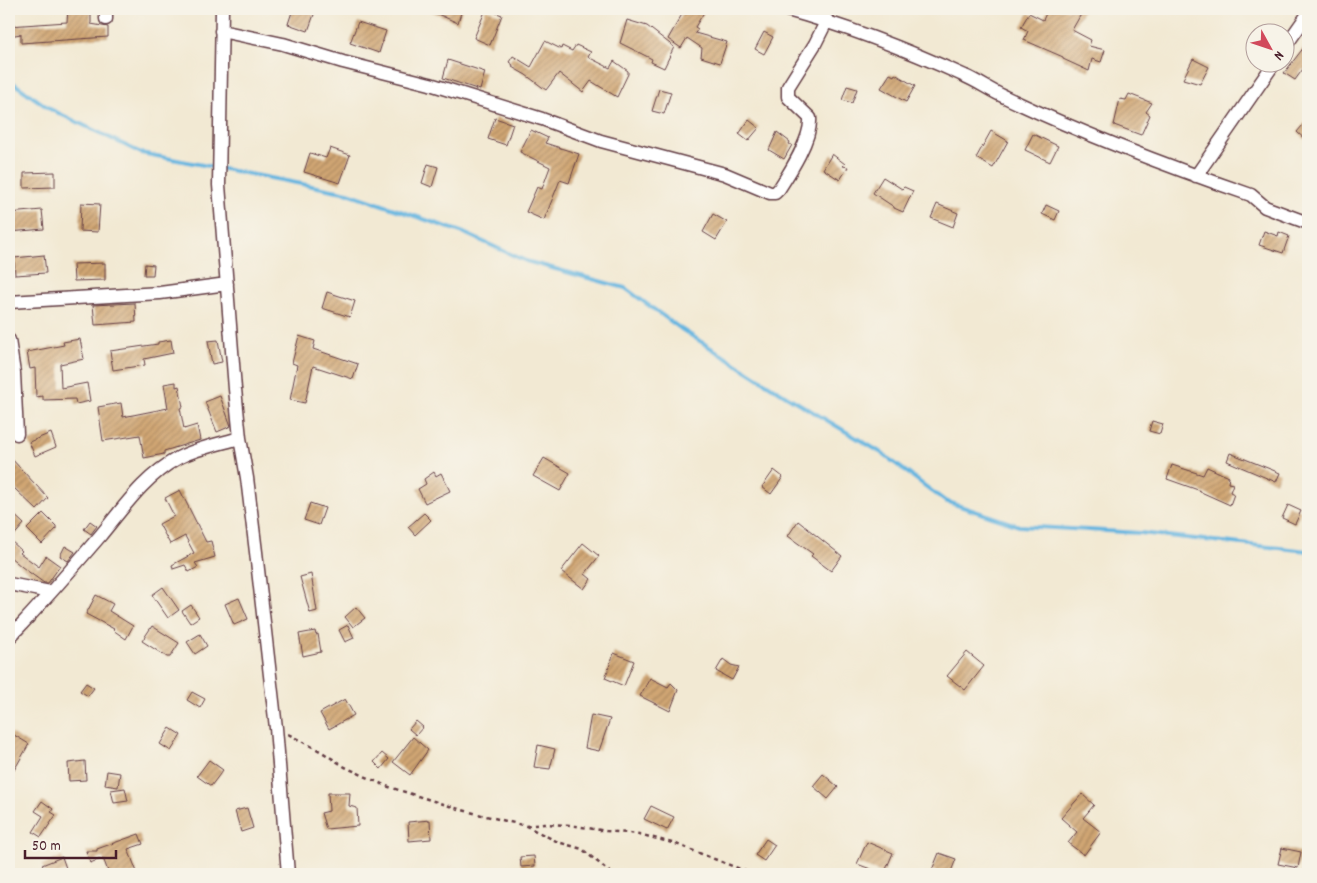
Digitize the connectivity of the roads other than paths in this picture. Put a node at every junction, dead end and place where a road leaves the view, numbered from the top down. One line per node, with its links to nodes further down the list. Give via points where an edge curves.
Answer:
1 (222, 9): 5 (street)
2 (784, 9): 4 (street)
3 (1308, 14): 6 (street)
4 (827, 20): 5 (street, via 788,88 788,97 810,118 810,124 806,139 775,193 725,174 601,141 430,84); 8 (street, via 966,76 1004,97 1100,139)
5 (222, 31): 10 (street, via 218,185)
6 (1294, 34)
7 (1268, 72): 8 (street)
8 (1196, 176): 9 (street, via 1250,195 1265,207)
9 (1308, 223)
10 (227, 284): 11 (street, via 151,294); 14 (street)
11 (9, 302)
12 (9, 340): 13 (street)
13 (17, 434)
14 (240, 438): 16 (street, via 178,458 153,476 130,498); 18 (street, via 276,728)
15 (9, 584): 16 (street)
16 (50, 592): 17 (street)
17 (9, 638)
18 (288, 874)

